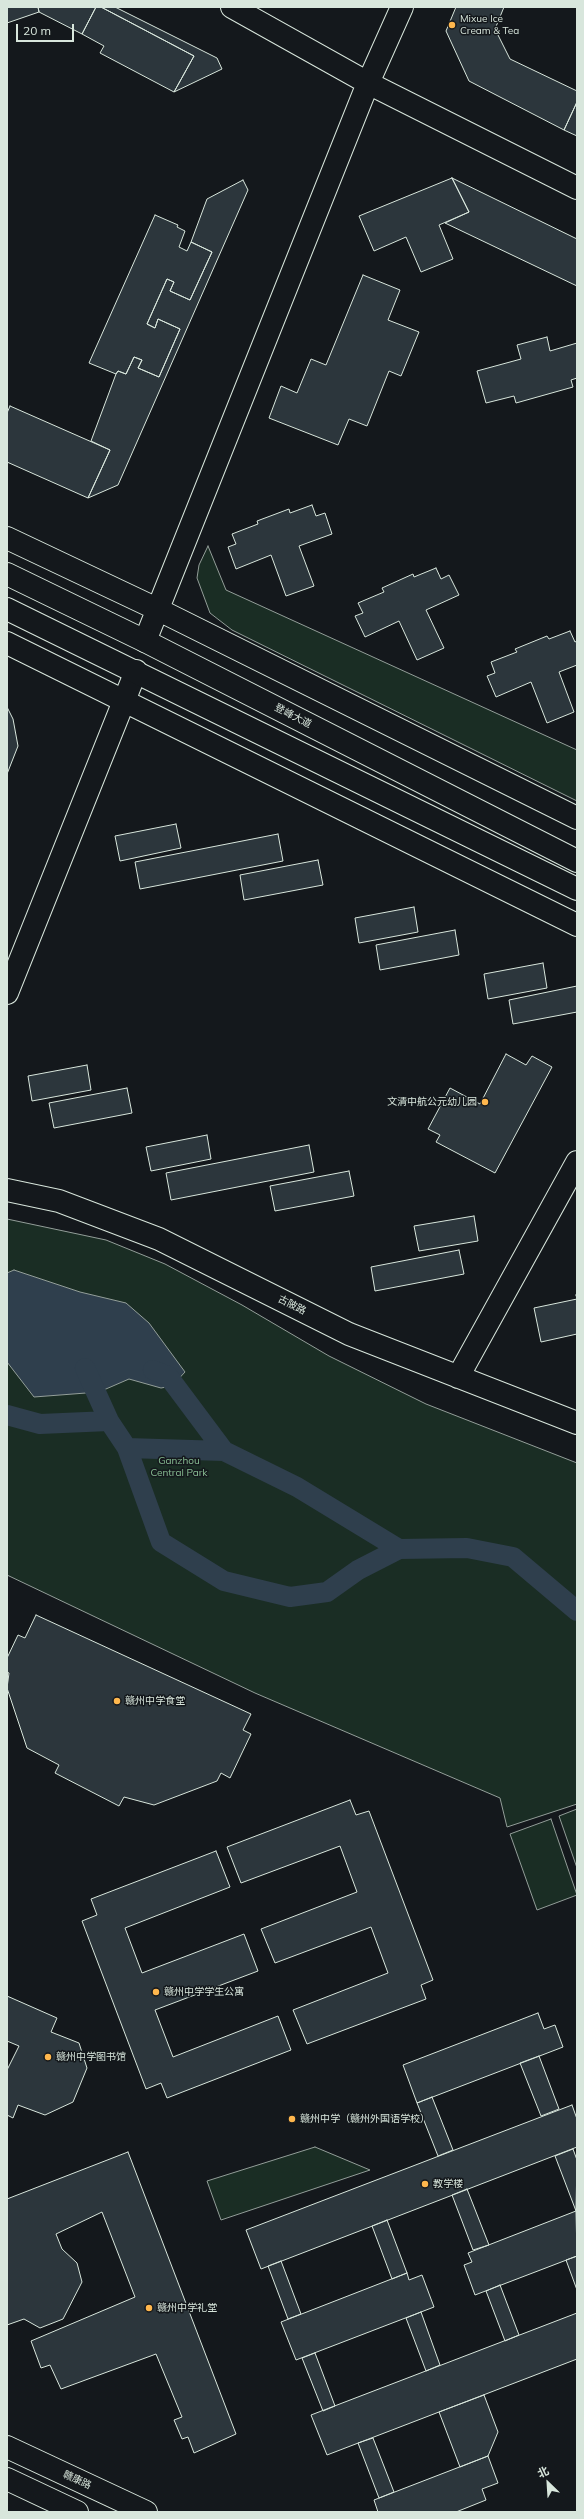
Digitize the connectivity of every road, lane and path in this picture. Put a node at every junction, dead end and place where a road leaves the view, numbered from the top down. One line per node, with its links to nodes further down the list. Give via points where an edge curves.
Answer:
1 (232, 7): 3 (street)
2 (402, 7): 3 (street)
3 (368, 83): 4 (street); 8 (street)
4 (577, 188)
5 (7, 538): 8 (street)
6 (7, 574): 9 (street, 登峰大道)
7 (7, 609): 11 (street)
8 (159, 610): 9 (street); 13 (street)
9 (145, 641): 14 (street, 登峰大道)
10 (7, 643): 12 (street)
11 (136, 671): 12 (street); 15 (street)
12 (124, 700): 16 (street); 17 (street)
13 (577, 818)
14 (577, 861)
15 (577, 889)
16 (577, 925)
17 (7, 993)
18 (577, 1162): 20 (street)
19 (7, 1190): 20 (street, 古陂路, via 58,1201 159,1239 349,1334)
20 (458, 1377): 21 (street, 古陂路)
21 (577, 1423)
22 (7, 2447): 25 (street, 赣康路)
23 (7, 2479): 24 (street)
24 (77, 2512)
25 (146, 2512)

